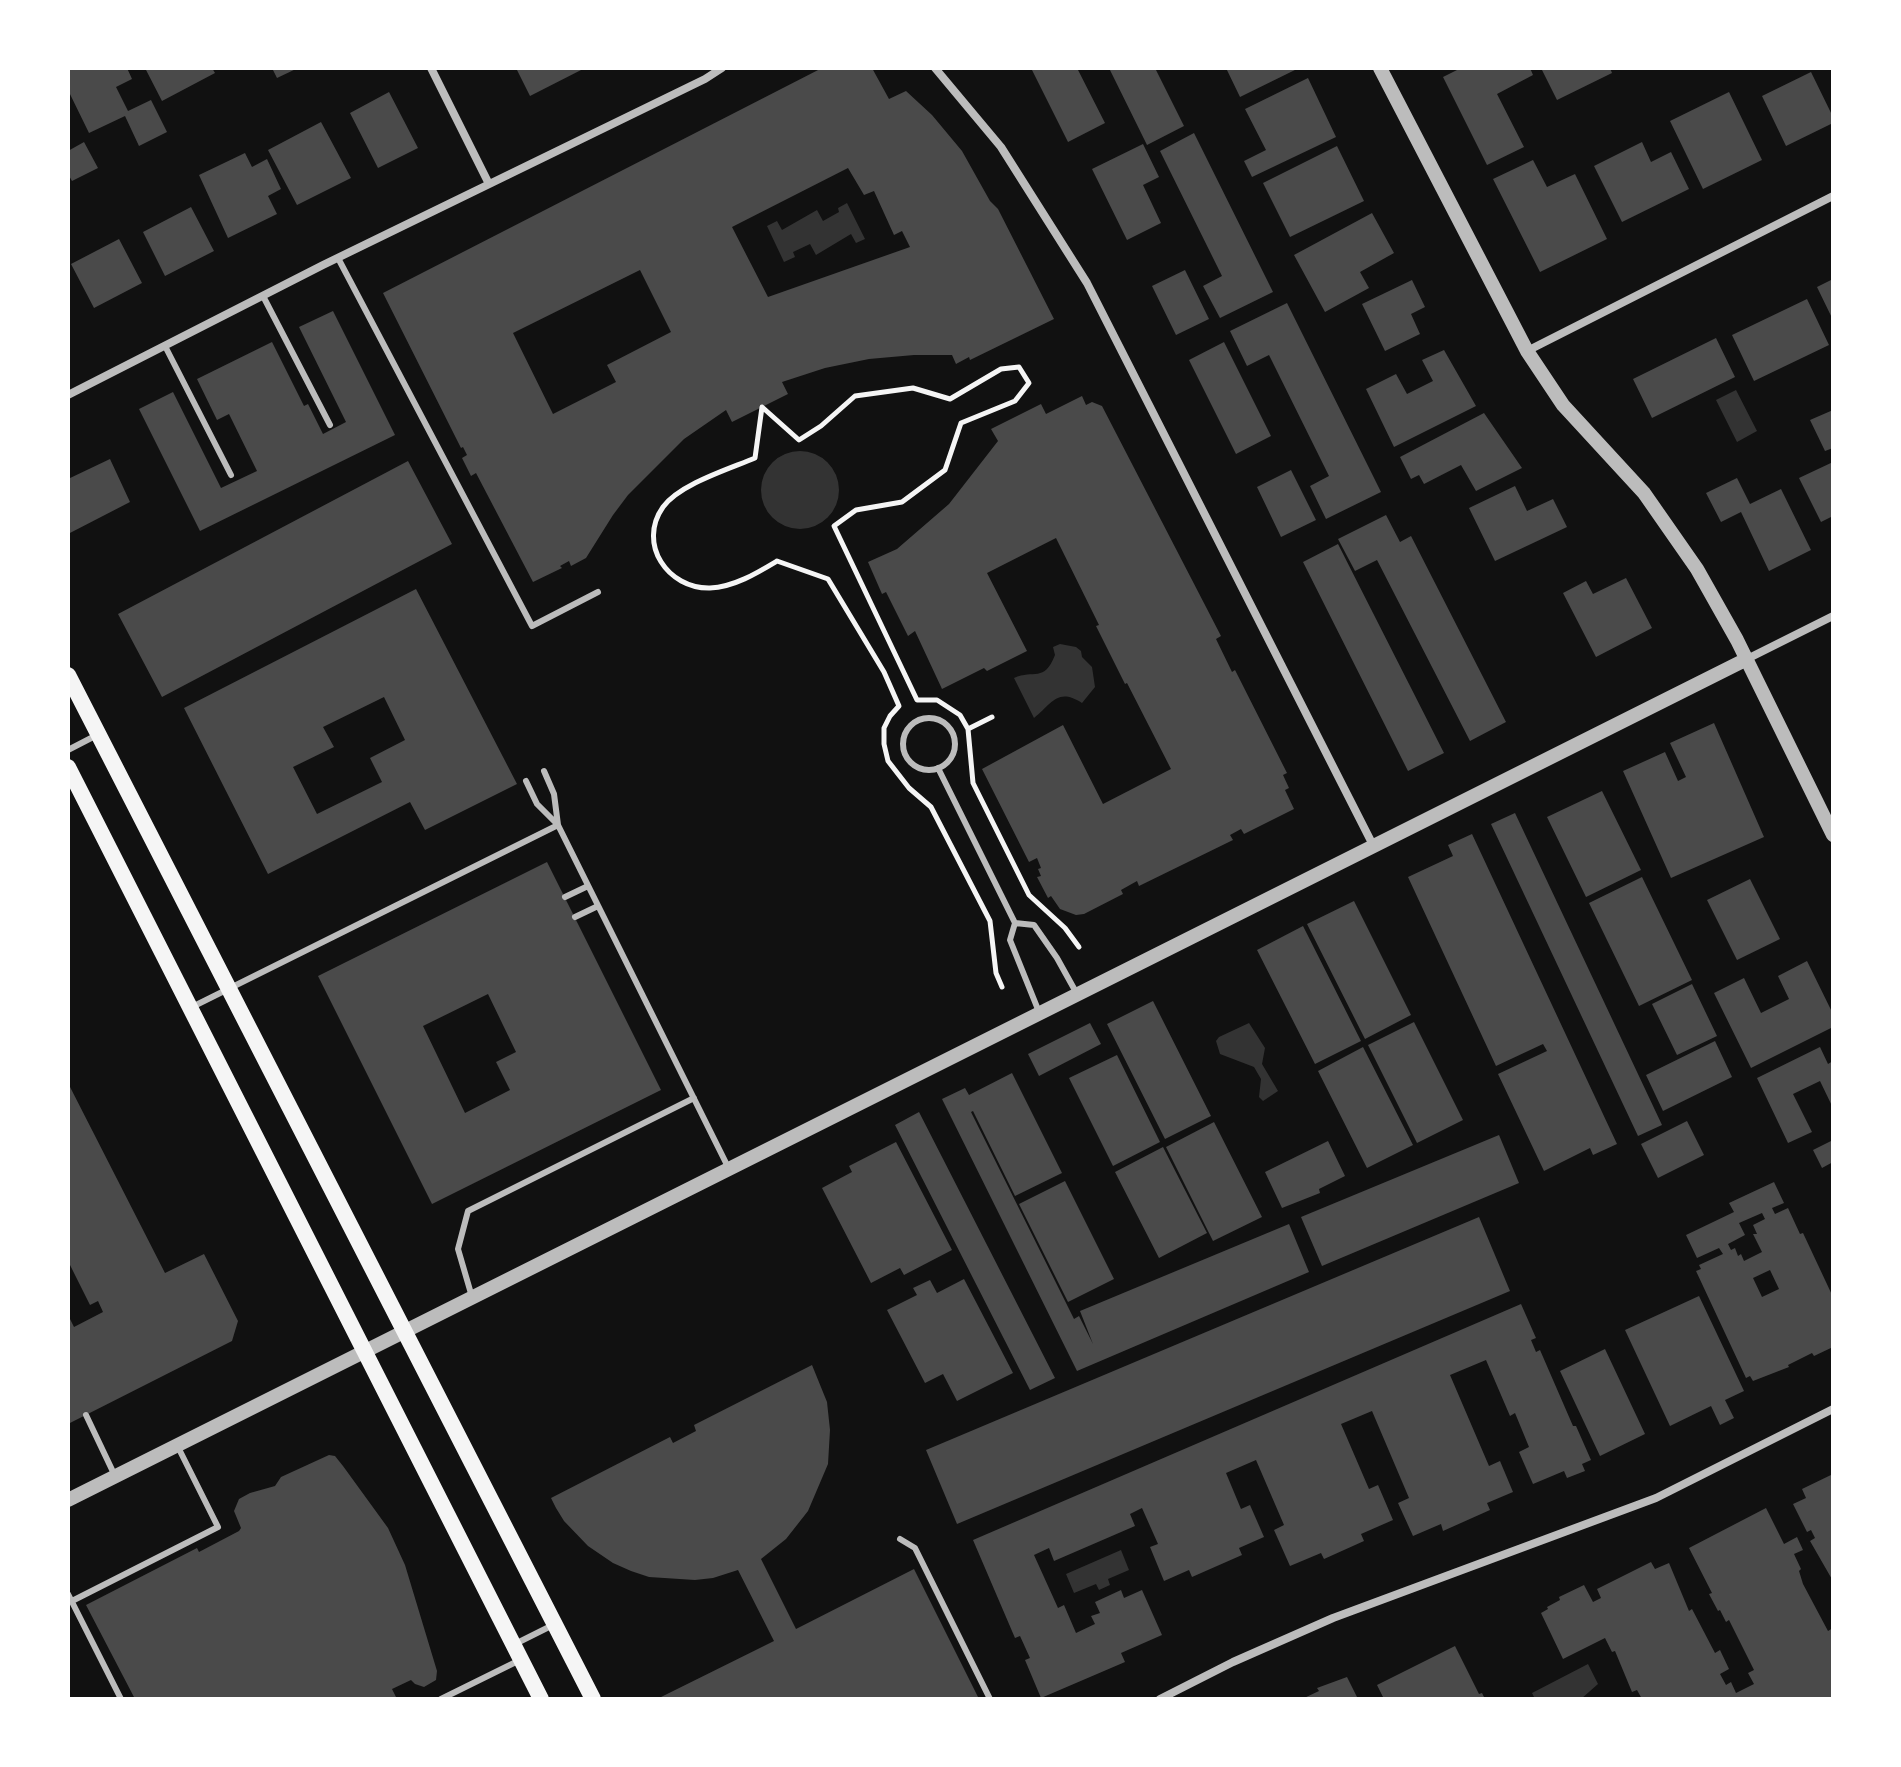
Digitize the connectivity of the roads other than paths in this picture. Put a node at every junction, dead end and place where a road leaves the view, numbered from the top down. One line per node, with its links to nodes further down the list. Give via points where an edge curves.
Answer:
1 (431, 68): 5 (street)
2 (722, 68): 5 (street)
3 (935, 68): 26 (street, via 1001,147 1087,283)
4 (1380, 68): 10 (street)
5 (489, 184): 7 (street)
6 (1833, 196): 10 (street)
7 (338, 258): 8 (street); 14 (lane, via 532,626)
8 (263, 296): 9 (street); 12 (lane)
9 (165, 346): 11 (street); 13 (lane)
10 (1527, 351): 16 (street, via 1563,405 1644,493 1697,569)
11 (68, 395)
12 (330, 425)
13 (231, 475)
14 (598, 592)
15 (1833, 616): 16 (street)
16 (1747, 659): 25 (street); 26 (street)
17 (68, 675): 18 (main road)
18 (98, 735): 19 (lane); 32 (main road)
19 (68, 750)
20 (68, 767): 34 (main road)
21 (938, 768): 21 (lane, via 922,769 904,753 908,730 921,720 946,725 954,740 951,757); 31 (lane)
22 (544, 771): 24 (lane)
23 (526, 781): 24 (lane, via 537,804)
24 (558, 825): 27 (lane); 32 (lane)
25 (1833, 835)
26 (1375, 847): 33 (street)
27 (588, 886): 28 (lane); 29 (lane)
28 (565, 897)
29 (598, 906): 30 (lane); 36 (lane)
30 (575, 917)
31 (1015, 923): 33 (lane, via 1034,925); 35 (lane, via 1010,940)
32 (229, 989): 34 (lane); 39 (main road)
33 (1078, 995): 35 (street)
34 (190, 1008): 40 (main road)
35 (1040, 1014): 37 (street)
36 (694, 1098): 37 (lane); 38 (lane, via 468,1211 458,1249)
37 (729, 1169): 38 (street)
38 (472, 1297): 39 (street)
39 (404, 1331): 40 (street); 48 (main road)
40 (363, 1351): 43 (street); 49 (main road)
41 (1833, 1409): 55 (street, via 1656,1498 1333,1618)
42 (86, 1415): 44 (lane)
43 (177, 1445): 44 (street); 47 (lane, via 218,1527)
44 (115, 1476): 45 (street)
45 (68, 1500)
46 (900, 1539): 54 (lane, via 915,1548)
47 (70, 1598): 50 (lane)
48 (555, 1624): 49 (lane); 53 (main road)
49 (517, 1652): 51 (lane); 52 (main road)
50 (121, 1699)
51 (441, 1699)
52 (541, 1699)
53 (593, 1699)
54 (990, 1699)
55 (1160, 1699)

